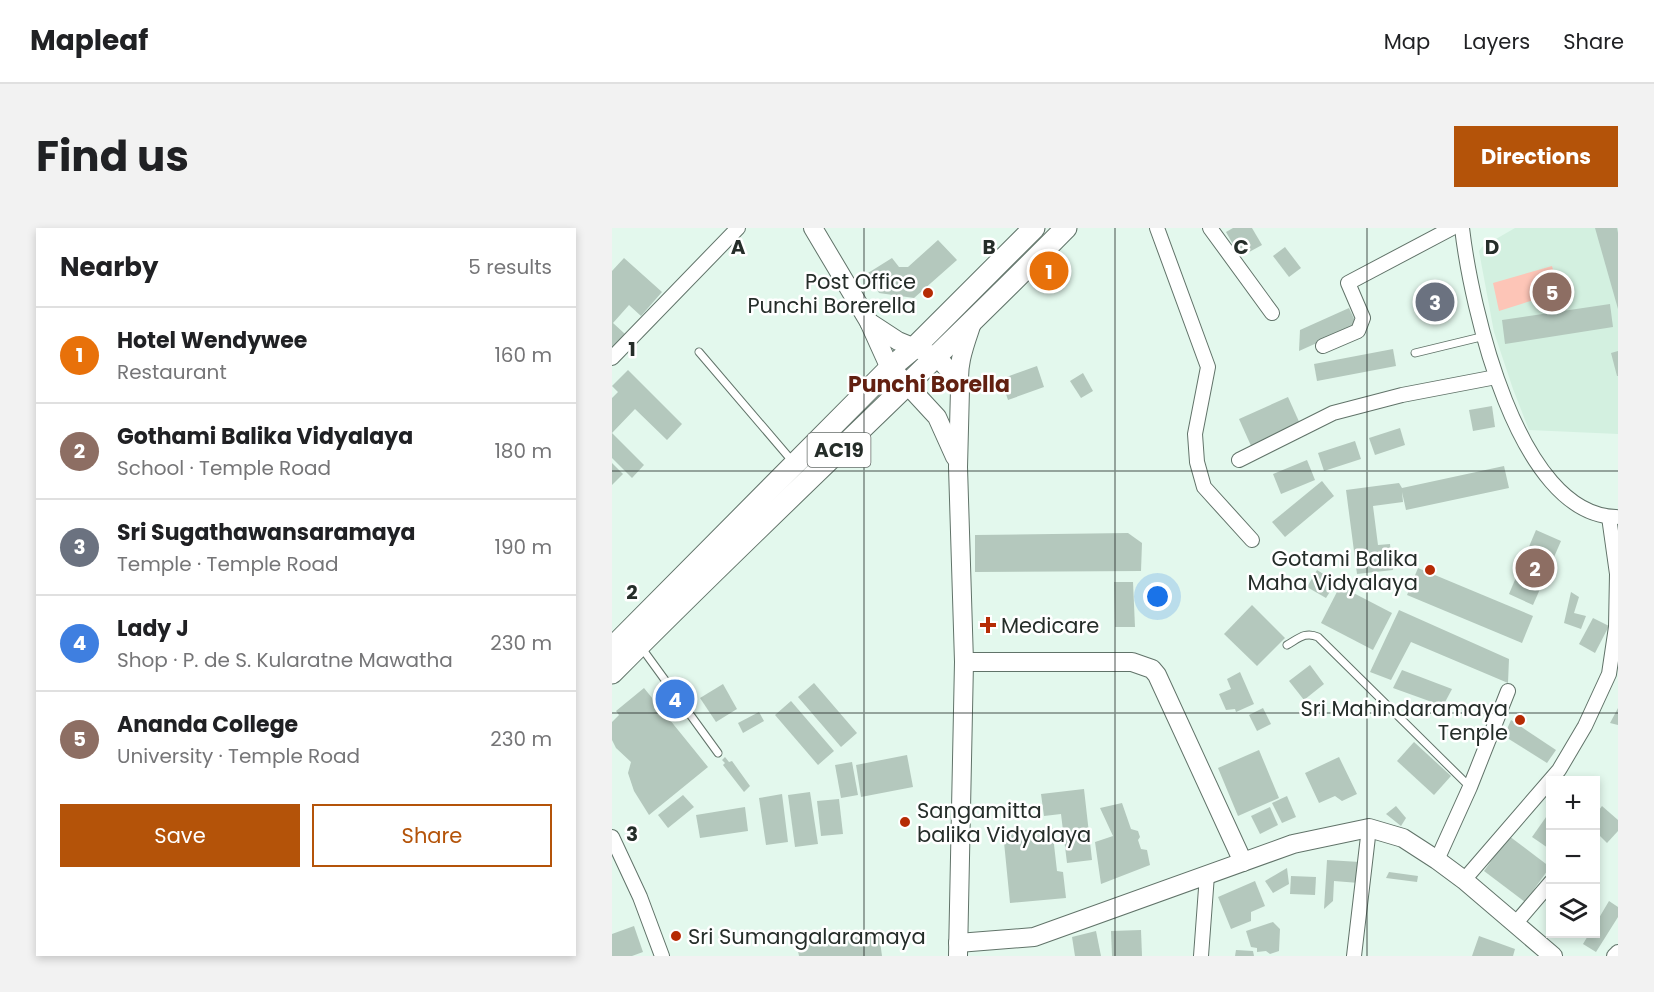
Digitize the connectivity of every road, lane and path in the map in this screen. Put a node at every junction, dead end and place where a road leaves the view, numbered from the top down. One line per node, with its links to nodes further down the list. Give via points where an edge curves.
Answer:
1 (738, 228): 18 (street)
2 (813, 228): 10 (main road)
3 (1034, 228): 14 (main road, AC19)
4 (1066, 228): 11 (main road, AC19)
5 (1157, 228): 27 (street, via 1208,367 1195,434 1204,487)
6 (1210, 228): 9 (street)
7 (1452, 228): 13 (street, via 1348,283 1363,318 1358,331)
8 (1462, 228): 12 (street, via 1466,262)
9 (1272, 313)
10 (869, 322): 14 (main road); 19 (main road)
11 (972, 323): 17 (main road, AC19); 21 (main road)
12 (1485, 336): 16 (lane); 20 (street)
13 (1323, 346)
14 (914, 348): 17 (main road); 19 (main road, AC19)
15 (699, 352): 24 (lane)
16 (1415, 353)
17 (937, 357): 21 (main road); 22 (main road, AC19)
18 (612, 358)
19 (890, 368): 22 (main road); 24 (main road, AC19)
20 (1496, 377): 23 (street, via 1333,413); 26 (street, via 1521,438 1548,480 1575,505)
21 (959, 381): 25 (main road)
22 (906, 386): 25 (main road, via 937,417); 28 (main road, AC19)
23 (1239, 460)
24 (794, 464): 30 (main road, AC19)
25 (958, 467): 31 (main road)
26 (1613, 517): 41 (street, via 1616,627 1609,674 1559,770)
27 (1252, 540)
28 (639, 645): 32 (main road, AC19); 34 (lane)
29 (1287, 645): 35 (lane, via 1304,635 1318,637)
30 (612, 648)
31 (964, 662): 39 (main road, via 1132,662 1152,669); 44 (main road)
32 (612, 673)
33 (1508, 691): 35 (street)
34 (718, 753)
35 (1470, 787): 38 (street)
36 (1369, 828): 38 (main road, via 1403,838); 39 (main road, via 1293,844); 48 (street)
37 (612, 837): 46 (street)
38 (1437, 860): 41 (main road)
39 (1243, 862): 40 (main road)
40 (1207, 875): 44 (main road, via 1034,937); 47 (street)
41 (1464, 880): 43 (main road)
42 (1549, 884): 43 (street)
43 (1515, 924): 49 (main road)
44 (958, 950)
45 (1618, 952): 50 (street)
46 (662, 956)
47 (1202, 956)
48 (1354, 956)
49 (1553, 956)
50 (1614, 956)

